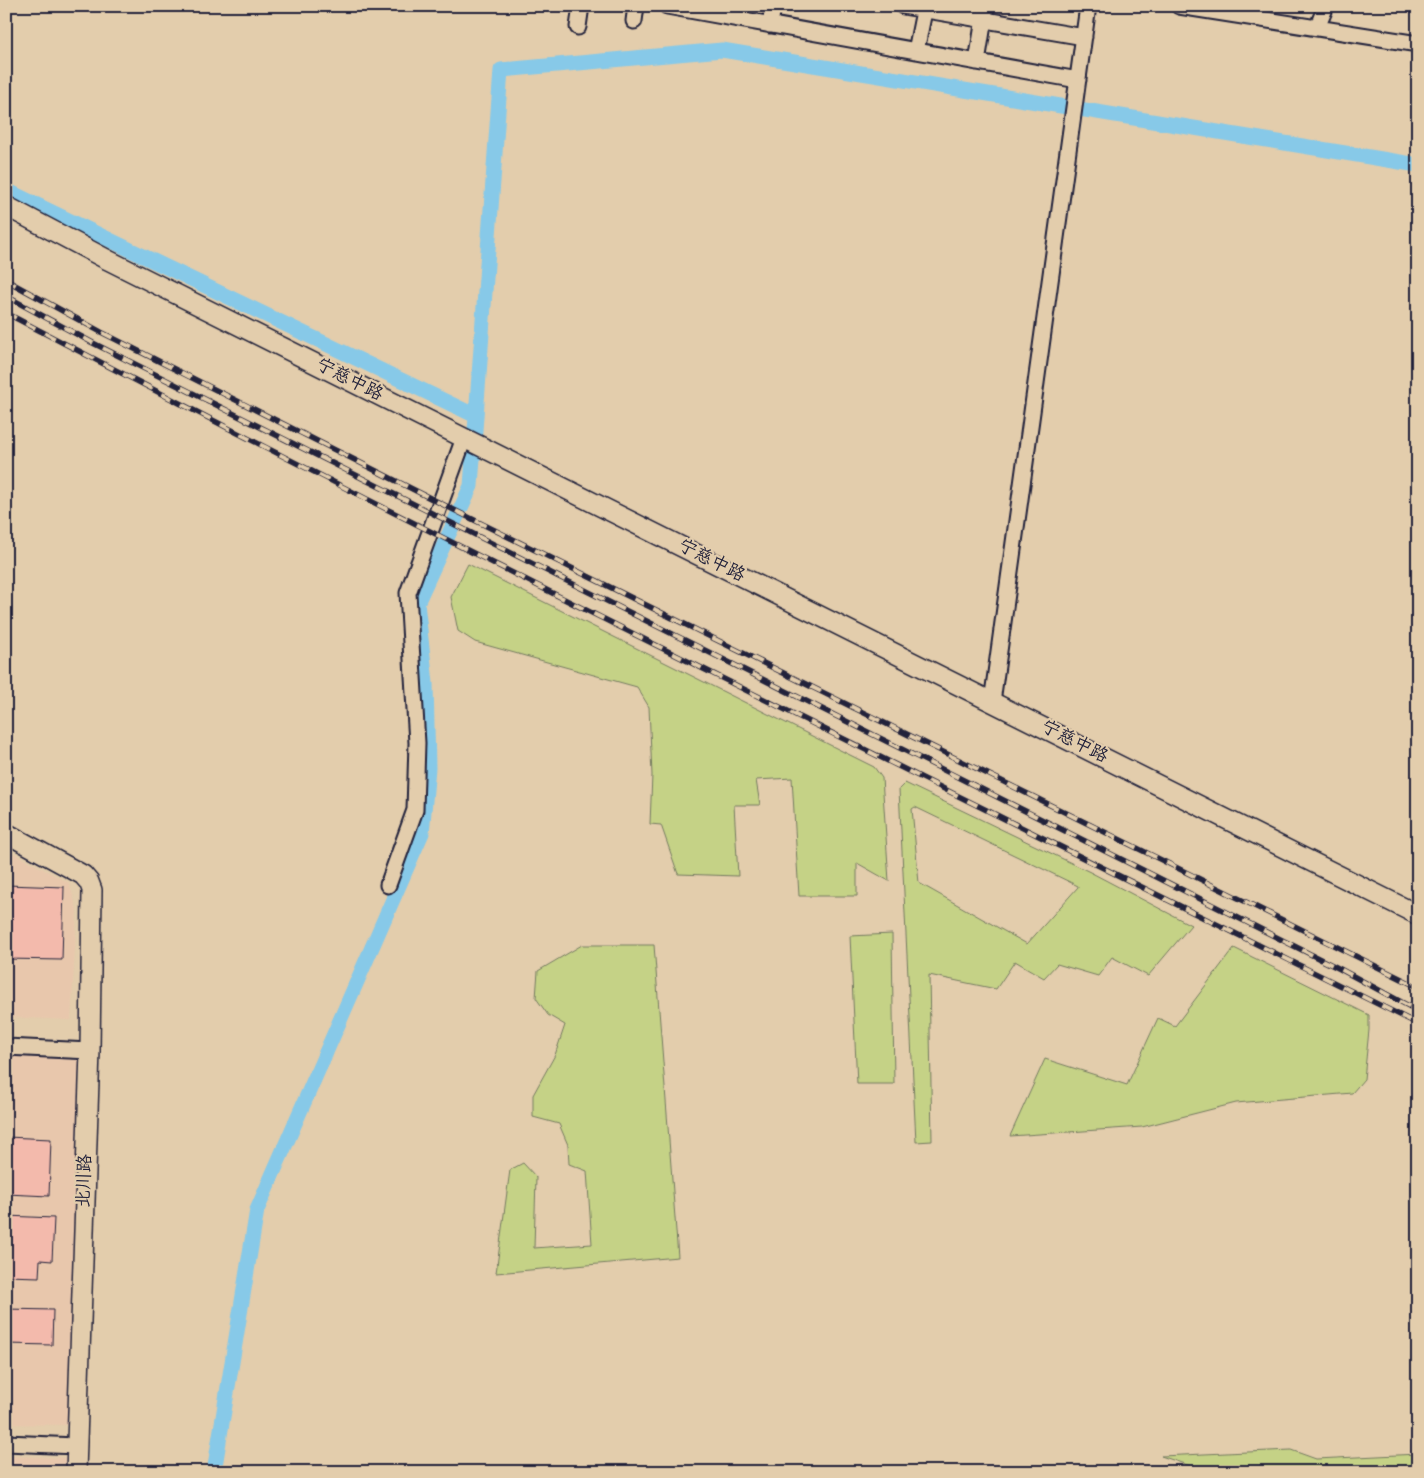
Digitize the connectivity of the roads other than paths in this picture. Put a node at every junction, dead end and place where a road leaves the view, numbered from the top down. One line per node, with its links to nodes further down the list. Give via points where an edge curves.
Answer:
1 (581, 6): 12 (street)
2 (667, 6): 9 (street)
3 (773, 6): 11 (street)
4 (903, 6): 8 (street)
5 (1088, 6): 14 (street)
6 (1178, 6): 13 (street)
7 (1326, 6): 13 (street)
8 (924, 8): 10 (street); 16 (street)
9 (705, 10): 11 (street)
10 (985, 13): 14 (street); 17 (street)
11 (770, 25): 16 (street)
12 (578, 27)
13 (1317, 28): 15 (street)
14 (1084, 37): 18 (street)
15 (1418, 44)
16 (916, 51): 17 (street)
17 (977, 62): 18 (street)
18 (1078, 81): 21 (street)
19 (6, 206): 20 (main road, 宁慈中路)
20 (465, 438): 21 (main road, 宁慈中路); 23 (street, via 408,593 416,743 415,810)
21 (992, 702): 24 (main road, 宁慈中路)
22 (6, 833): 26 (main road, 北川路, via 83,875 89,882 92,890)
23 (388, 885)
24 (1418, 915)
25 (6, 1047): 26 (street)
26 (90, 1051): 28 (main road, 北川路)
27 (6, 1443): 28 (street)
28 (76, 1446): 29 (main road, 北川路)
29 (76, 1472)

